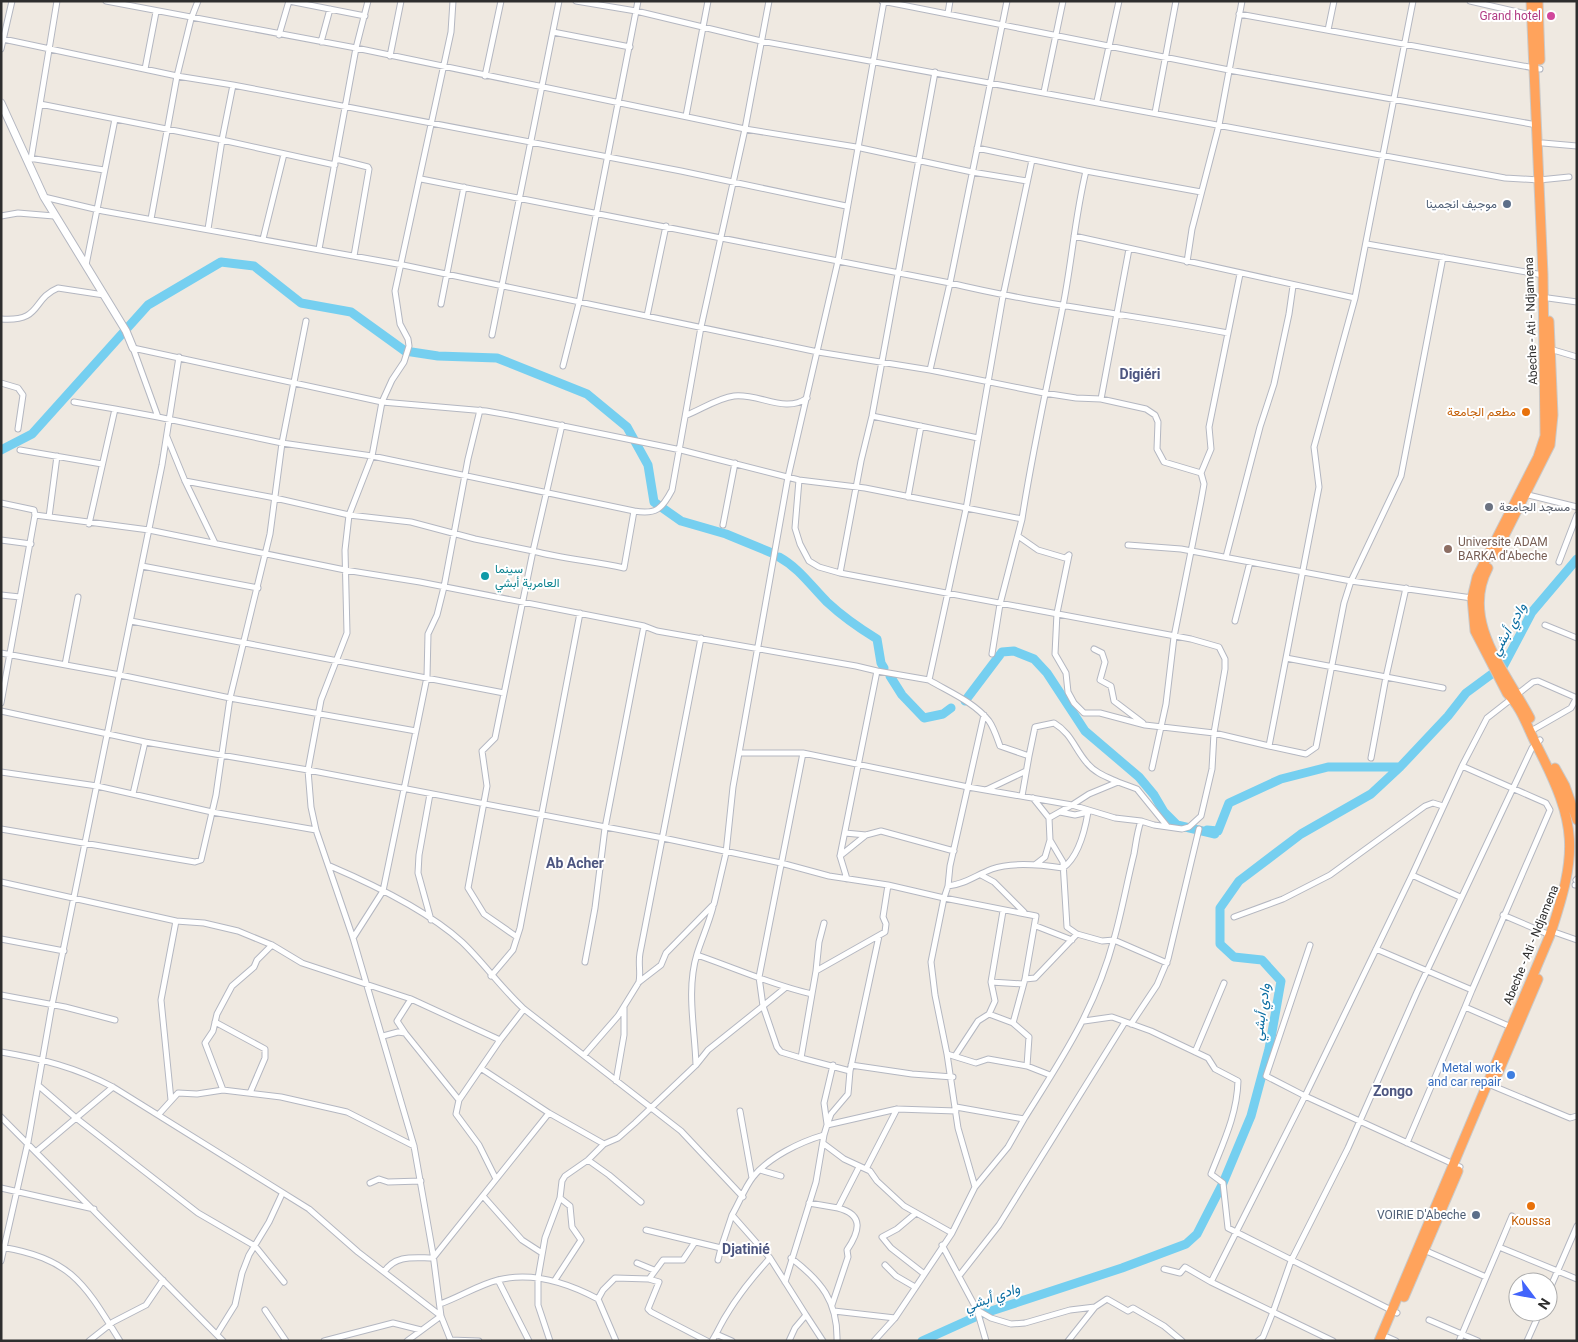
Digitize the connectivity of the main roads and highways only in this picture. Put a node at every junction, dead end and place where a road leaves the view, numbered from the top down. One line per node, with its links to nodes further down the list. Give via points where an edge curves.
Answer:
1 (1531, 1): 3 (highway, Abeche - Ati - Ndjamena)
2 (1538, 1): 3 (highway, Abeche - Ati - Ndjamena)
3 (1537, 69): 4 (highway, Abeche - Ati - Ndjamena); 4 (highway, Abeche - Ati - Ndjamena, via 1543,143)
4 (1541, 180): 5 (highway, Abeche - Ati - Ndjamena)
5 (1544, 235): 6 (highway, Abeche - Ati - Ndjamena); 6 (highway, Abeche - Ati - Ndjamena)
6 (1547, 349): 7 (highway, Abeche - Ati - Ndjamena, via 1552,437)
7 (1523, 494): 8 (highway, Abeche - Ati - Ndjamena, via 1481,585 1478,606); 8 (highway, Abeche - Ati - Ndjamena, via 1477,577 1472,598 1473,622)
8 (1484, 643): 9 (highway, Abeche - Ati - Ndjamena, via 1564,786)
9 (1574, 815): 11 (highway, Abeche - Ati - Ndjamena, via 1571,876)
10 (1576, 881): 11 (highway, Abeche - Ati - Ndjamena)
11 (1553, 934): 12 (highway, Abeche - Ati - Ndjamena)
12 (1524, 1004): 13 (highway, Abeche - Ati - Ndjamena); 13 (highway, Abeche - Ati - Ndjamena, via 1511,1027)
13 (1457, 1166): 14 (highway, Abeche - Ati - Ndjamena)
14 (1442, 1200): 15 (highway, Abeche - Ati - Ndjamena); 15 (highway, Abeche - Ati - Ndjamena, via 1424,1250)
15 (1395, 1312): 16 (highway, Abeche - Ati - Ndjamena)
16 (1387, 1340)

